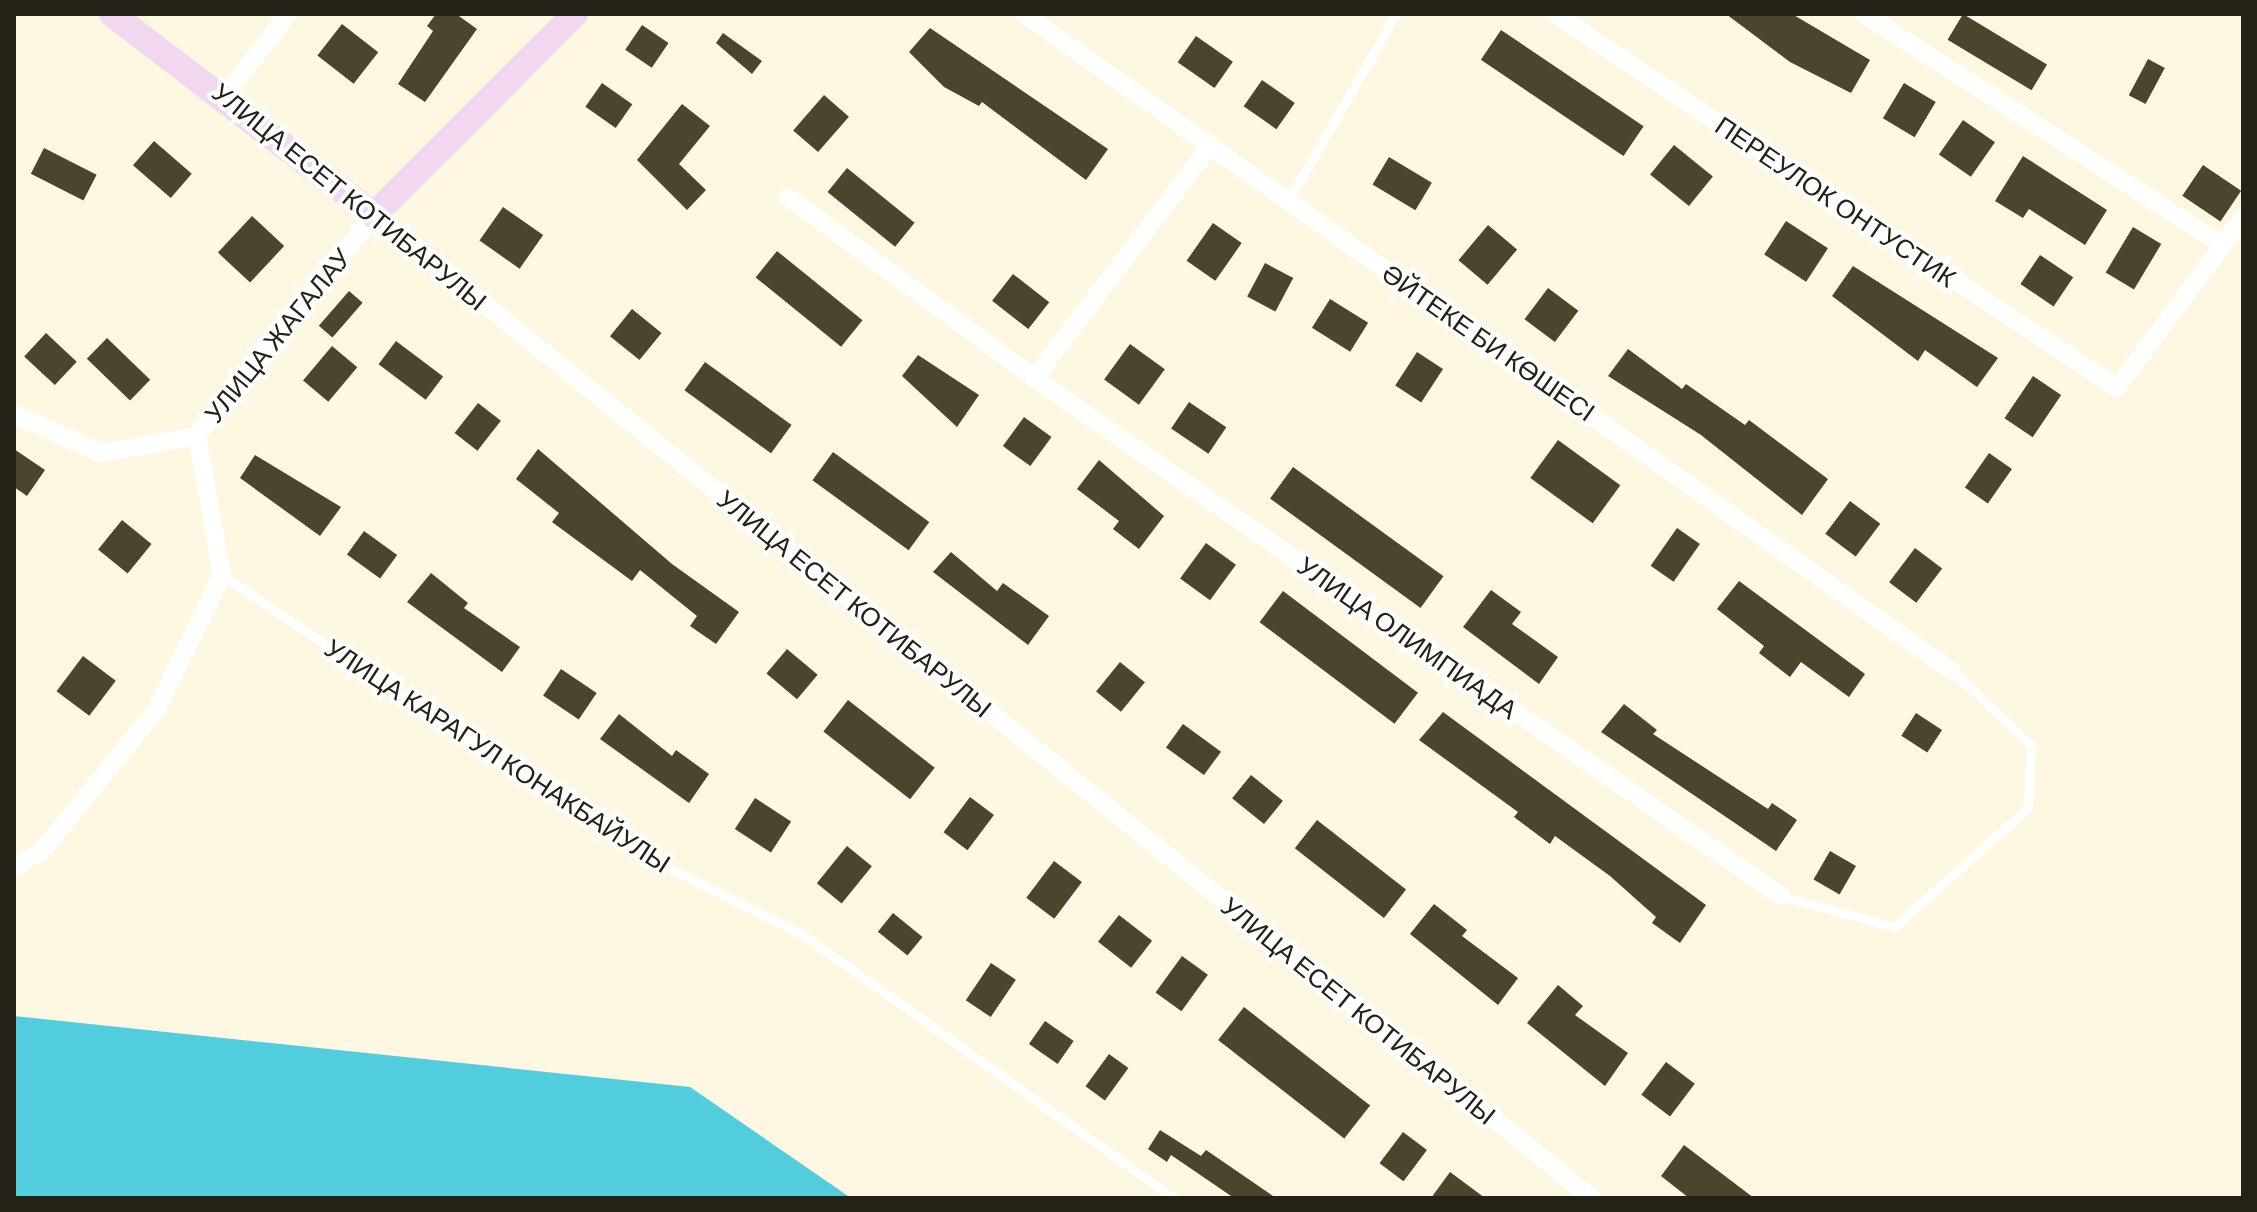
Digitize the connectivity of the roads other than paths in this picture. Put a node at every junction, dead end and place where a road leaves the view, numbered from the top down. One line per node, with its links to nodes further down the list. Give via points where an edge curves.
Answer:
1 (112, 14): 8 (main road, УЛИЦА ЕСЕТ КОТИБАРУЛЫ)
2 (288, 14): 8 (street)
3 (575, 14): 12 (main road)
4 (1024, 14): 9 (street, ӘЙТЕКЕ БИ КӨШЕСІ)
5 (1396, 14): 11 (lane)
6 (1555, 14): 14 (street, ПЕРЕУЛОК ОНТУСТИК, via 2117,388)
7 (1864, 14): 14 (street)
8 (225, 96): 12 (main road, УЛИЦА ЕСЕТ КОТИБАРУЛЫ)
9 (1211, 145): 11 (street, ӘЙТЕКЕ БИ КӨШЕСІ); 15 (street)
10 (788, 197): 15 (street, УЛИЦА ОЛИМПИАДА)
11 (1289, 200): 19 (street, ӘЙТЕКЕ БИ КӨШЕСІ)
12 (374, 215): 17 (street, УЛИЦА ЖАГАЛАУ); 23 (street, УЛИЦА ЕСЕТ КОТИБАРУЛЫ)
13 (2243, 218): 14 (street)
14 (2223, 245)
15 (1034, 378): 21 (street, УЛИЦА ОЛИМПИАДА)
16 (14, 414): 17 (street, via 101,453)
17 (197, 436): 18 (street, УЛИЦА ЖАГАЛАУ)
18 (222, 575): 20 (street, via 156,710 42,851); 22 (lane, УЛИЦА КАРАГУЛ КОНАКБАЙУЛЫ, via 633,850 802,934)
19 (1953, 672): 21 (lane, via 2031,745 2028,808 1894,927)
20 (14, 868)
21 (1781, 896)
22 (1174, 1198)
23 (1592, 1198)

